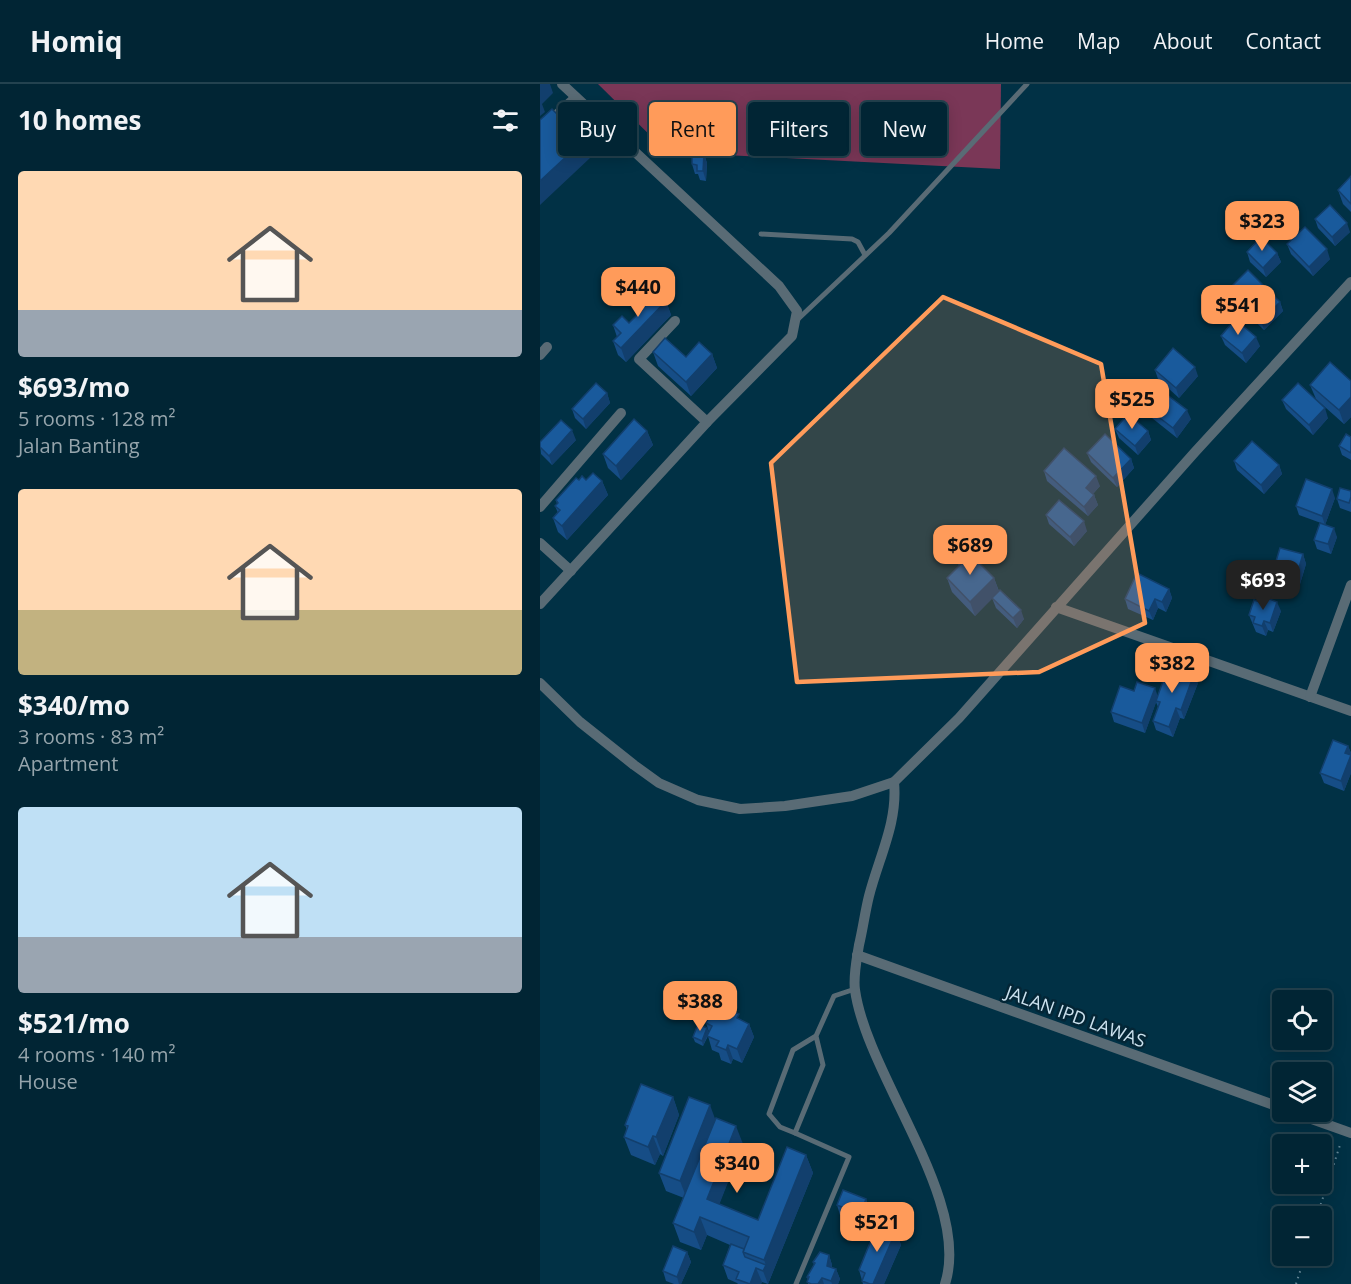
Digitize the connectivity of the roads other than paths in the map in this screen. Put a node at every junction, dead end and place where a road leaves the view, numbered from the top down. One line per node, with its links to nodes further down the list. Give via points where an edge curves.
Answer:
1 (562, 84): 3 (street)
2 (1027, 84): 6 (lane)
3 (575, 98): 4 (street); 9 (street, via 778,286 797,311)
4 (540, 130)
5 (761, 234): 6 (lane, via 852,239)
6 (865, 255): 9 (lane)
7 (1351, 282): 17 (street)
8 (675, 321): 11 (street, via 639,359)
9 (794, 323): 11 (street, via 792,336)
10 (621, 413): 12 (street)
11 (707, 422): 14 (street)
12 (540, 507)
13 (540, 543): 14 (street)
14 (571, 571): 16 (street)
15 (1351, 585): 19 (street)
16 (540, 604)
17 (1056, 607): 19 (street); 21 (street, via 959,718)
18 (540, 683): 21 (street, via 580,722 634,765 659,783 698,800 740,809 785,806 852,796)
19 (1310, 696): 20 (street)
20 (1351, 711)
21 (894, 782): 22 (street, via 895,814 869,896)
22 (857, 955): 23 (street); 25 (street, JALAN IPD LAWAS)
23 (855, 989): 24 (lane, via 834,996); 30 (street, via 868,1034 948,1225 950,1269)
24 (816, 1036): 28 (lane, via 823,1065); 28 (lane, via 793,1050 769,1114 780,1127)
25 (1272, 1104)
26 (1320, 1122): 27 (street)
27 (1348, 1132)
28 (795, 1133): 29 (lane, via 849,1156)
29 (796, 1284)
30 (945, 1284)

